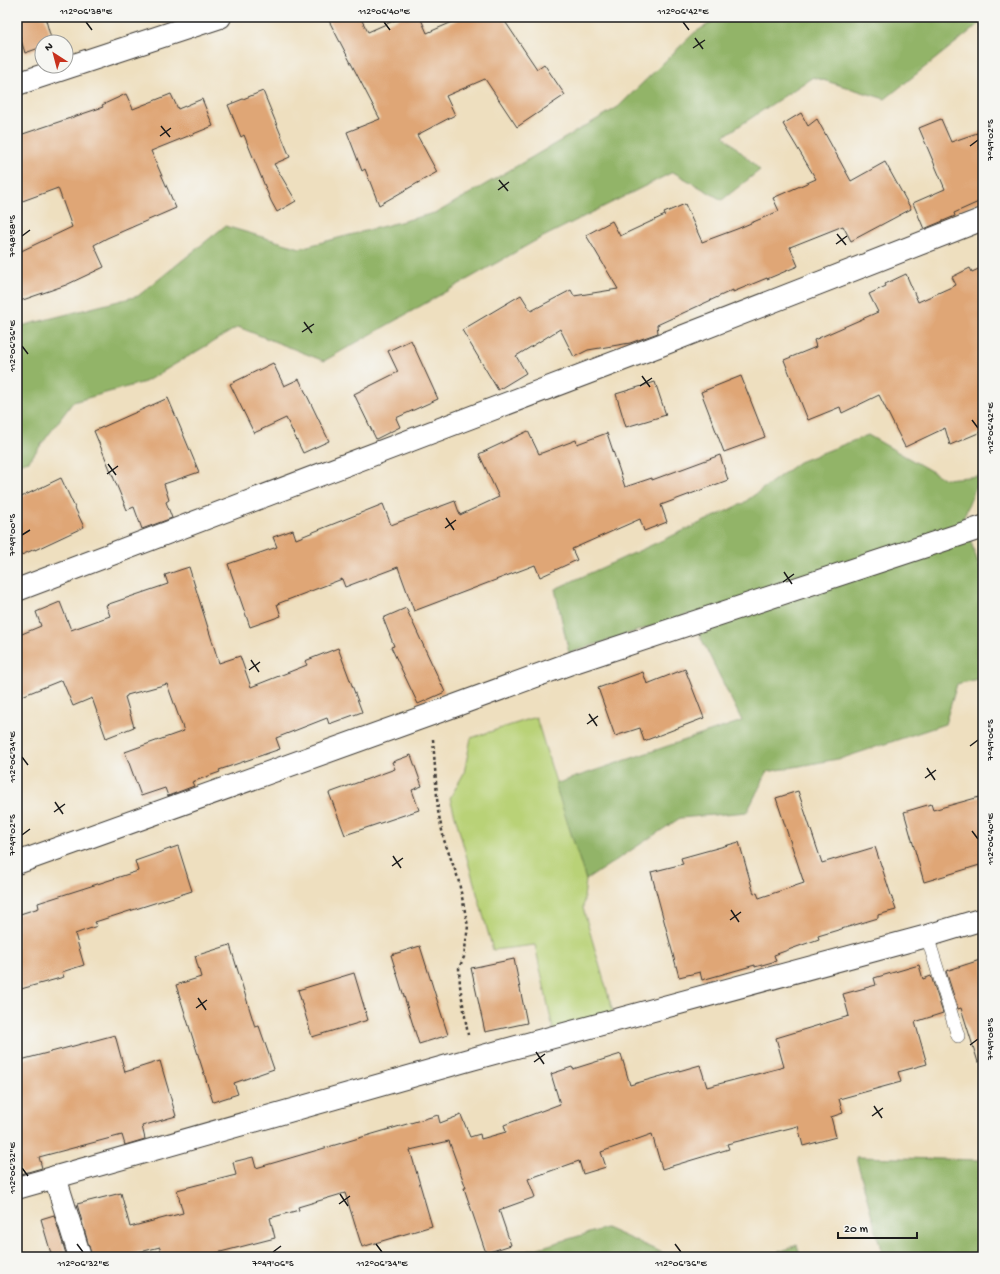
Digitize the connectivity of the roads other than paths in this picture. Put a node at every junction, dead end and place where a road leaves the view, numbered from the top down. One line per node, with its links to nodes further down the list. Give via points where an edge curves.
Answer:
1 (220, 17): 2 (street)
2 (17, 84)
3 (983, 219): 5 (street, via 666,343)
4 (983, 527): 6 (street, via 574,662)
5 (17, 590)
6 (17, 863)
7 (983, 919): 8 (street)
8 (927, 936): 9 (lane); 10 (street, via 472,1059)
9 (958, 1036)
10 (55, 1177): 11 (street); 12 (street)
11 (17, 1188)
12 (80, 1257)

